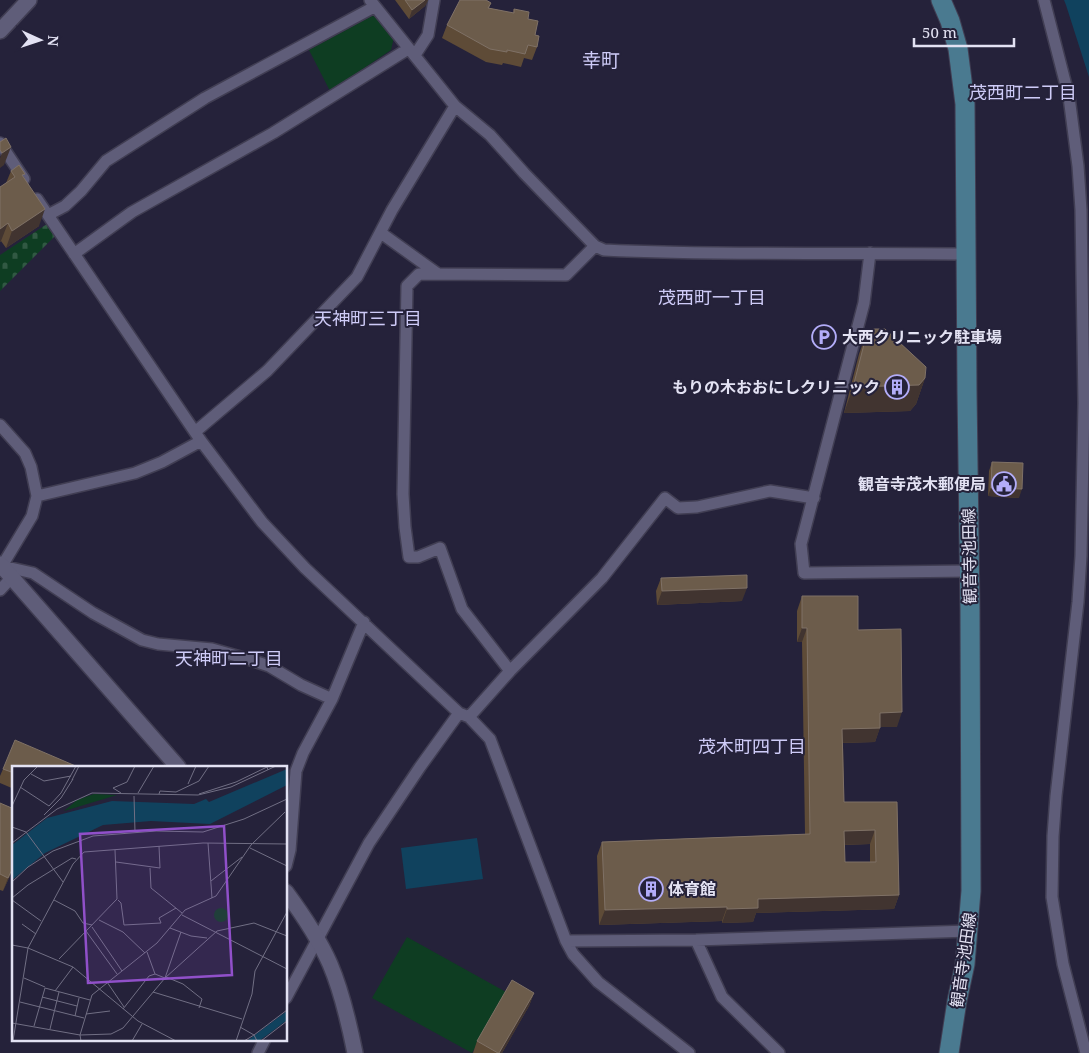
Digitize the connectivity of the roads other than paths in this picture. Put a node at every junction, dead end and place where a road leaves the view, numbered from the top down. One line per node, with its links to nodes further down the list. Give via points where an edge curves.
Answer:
1 (29, 0): 6 (street)
2 (434, 0): 7 (street, via 428,36)
3 (941, 0): 15 (main road, 観音寺池田線, via 953,30 963,76)
4 (1044, 0): 17 (street, via 1069,98 1078,166)
5 (372, 3): 7 (street); 10 (street, via 205,98 106,161 65,206)
6 (0, 31)
7 (411, 52): 8 (street); 14 (street, via 132,212)
8 (455, 106): 11 (street); 12 (street, via 490,135)
9 (0, 143): 10 (street)
10 (48, 215): 14 (street)
11 (381, 233): 16 (street); 19 (street, via 357,276 267,371)
12 (595, 246): 13 (street, via 604,250 687,254); 16 (street, via 566,275)
13 (870, 253): 15 (street); 21 (street, via 864,303)
14 (74, 254): 19 (street)
15 (967, 254): 23 (main road, 観音寺池田線)
16 (438, 274): 26 (street, via 419,274 407,286 403,494 409,557 418,557 440,548 462,609)
17 (1086, 403): 43 (street, via 1078,602 1056,796 1052,898 1063,964)
18 (0, 425): 20 (street, via 25,453)
19 (198, 436): 20 (street, via 162,462 135,472); 25 (street, via 262,522 305,568)
20 (37, 496): 22 (street, via 32,516)
21 (814, 498): 23 (street, via 801,544 804,572); 26 (street, via 770,491 678,508 665,498 602,578)
22 (5, 569): 24 (street); 27 (street, via 33,573 93,613 142,640 212,649 251,660); 29 (street)
23 (969, 571): 32 (main road, 観音寺池田線)
24 (0, 590)
25 (364, 622): 27 (street); 28 (street)
26 (510, 671): 28 (street)
27 (332, 699): 30 (street, via 296,771)
28 (464, 715): 33 (street, via 420,767 370,842); 35 (street, via 490,739)
29 (177, 766)
30 (288, 858)
31 (288, 895): 33 (street)
32 (969, 932): 34 (street); 42 (main road, 観音寺池田線)
33 (317, 939): 36 (street); 39 (street, via 340,993)
34 (696, 940): 35 (street); 41 (street, via 722,997)
35 (566, 941): 40 (street, via 598,982)
36 (288, 994)
37 (264, 1040): 38 (street)
38 (258, 1053)
39 (355, 1053)
40 (689, 1053)
41 (779, 1053)
42 (950, 1053)
43 (1086, 1053)

